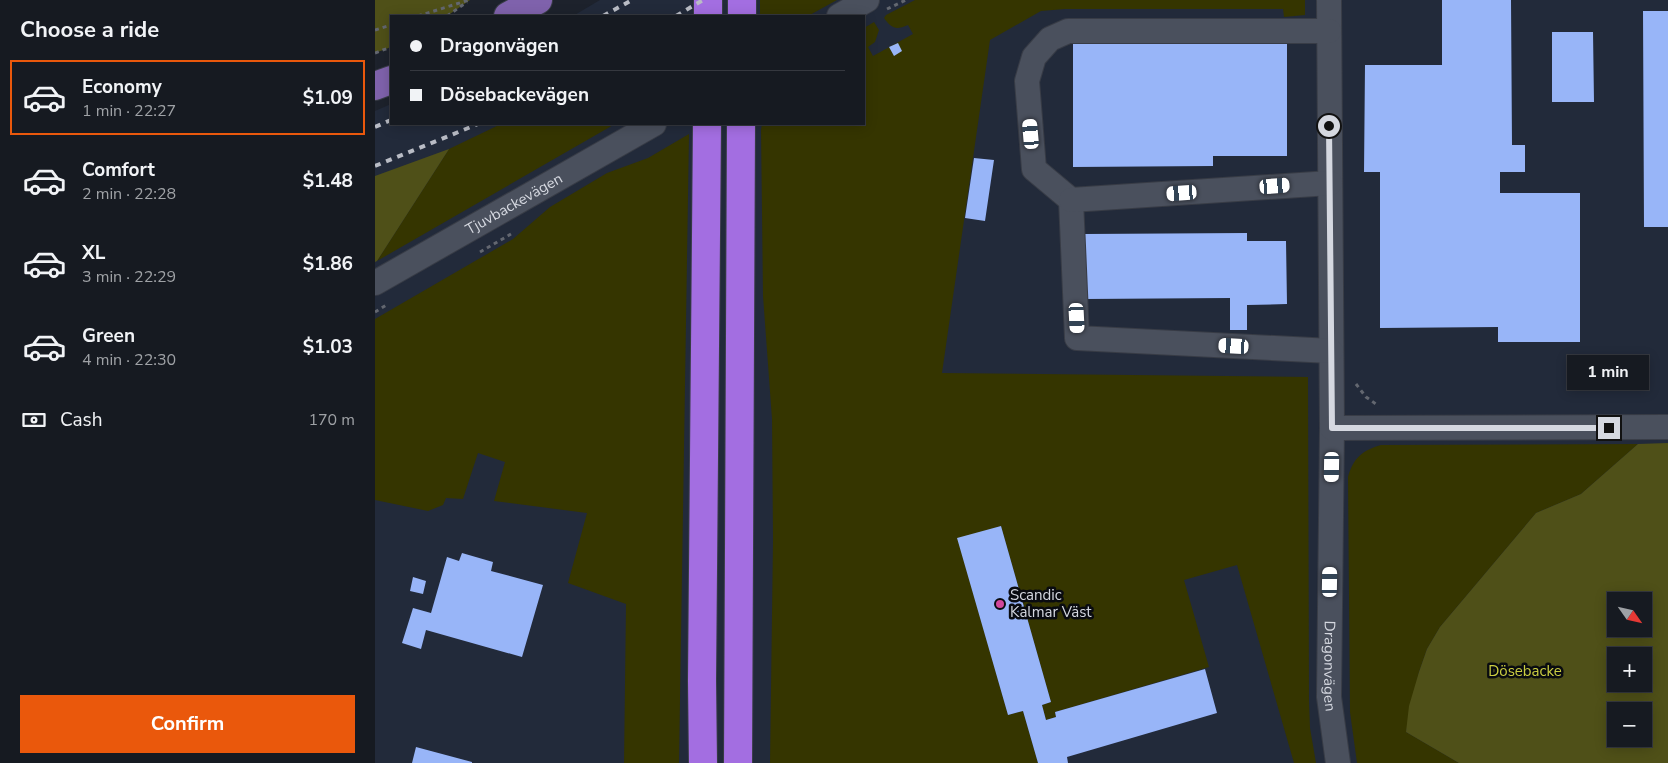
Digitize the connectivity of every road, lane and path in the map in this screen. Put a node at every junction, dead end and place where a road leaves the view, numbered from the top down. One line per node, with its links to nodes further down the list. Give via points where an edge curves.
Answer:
1 (469, 0): 7 (path); 8 (path)
2 (538, 0): 9 (main road)
3 (708, 0): 10 (highway)
4 (742, 0): 11 (highway)
5 (867, 0): 12 (street)
6 (1329, 0): 15 (street, Dragonvägen)
7 (421, 15)
8 (448, 15)
9 (510, 15)
10 (708, 15)
11 (742, 15)
12 (841, 15)
13 (390, 25): 14 (path)
14 (375, 30)
15 (1329, 31): 23 (street, Dragonvägen); 24 (street, via 1068,31 1050,38 1034,57 1027,81 1034,169)
16 (390, 47): 17 (path)
17 (375, 54)
18 (390, 80): 19 (main road)
19 (375, 86)
20 (651, 125): 25 (street, Tjuvbackevägen)
21 (741, 127): 32 (highway)
22 (707, 137): 31 (highway)
23 (1330, 183): 24 (street); 26 (street, Dragonvägen)
24 (1071, 200): 26 (street, via 1077,338)
25 (375, 283)
26 (1331, 351): 30 (street, Dragonvägen)
27 (1354, 383): 28 (path, via 1366,398)
28 (1379, 406)
29 (1668, 427): 30 (street)
30 (1332, 428): 33 (street, Dragonvägen, via 1329,697)
31 (703, 763)
32 (738, 763)
33 (1338, 763)

